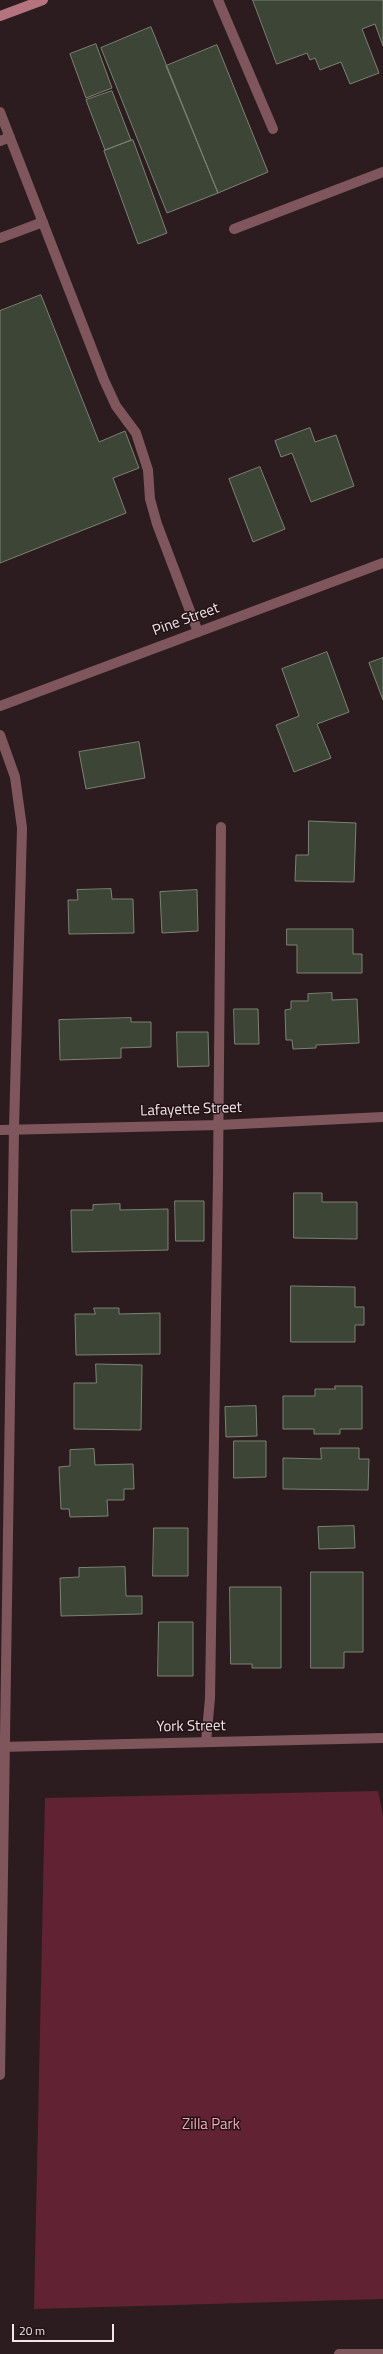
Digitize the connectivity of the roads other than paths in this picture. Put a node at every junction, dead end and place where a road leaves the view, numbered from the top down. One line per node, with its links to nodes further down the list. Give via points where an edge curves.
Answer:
1 (43, 0): 3 (main road)
2 (218, 0): 5 (street)
3 (0, 16)
4 (0, 112): 6 (street)
5 (273, 128)
6 (10, 137): 7 (street); 9 (street)
7 (0, 141)
8 (383, 172): 10 (street)
9 (43, 222): 11 (street); 13 (street, via 110,393 116,406 136,433 148,470 150,499 157,524)
10 (234, 229)
11 (0, 238)
12 (383, 563): 13 (street, Pine Street)
13 (198, 632): 14 (street, Pine Street)
14 (0, 706)
15 (0, 735): 19 (street, via 15,777 22,828)
16 (221, 827): 18 (street)
17 (383, 1118): 18 (street, Lafayette Street)
18 (219, 1125): 19 (street, Lafayette Street); 22 (street, via 210,1698)
19 (14, 1129): 20 (street, Lafayette Street); 23 (street)
20 (0, 1130)
21 (383, 1738): 22 (street, York Street)
22 (206, 1742): 23 (street, York Street)
23 (3, 1746): 24 (street)
24 (0, 2075)
25 (339, 2354): 26 (street)
26 (383, 2354)

